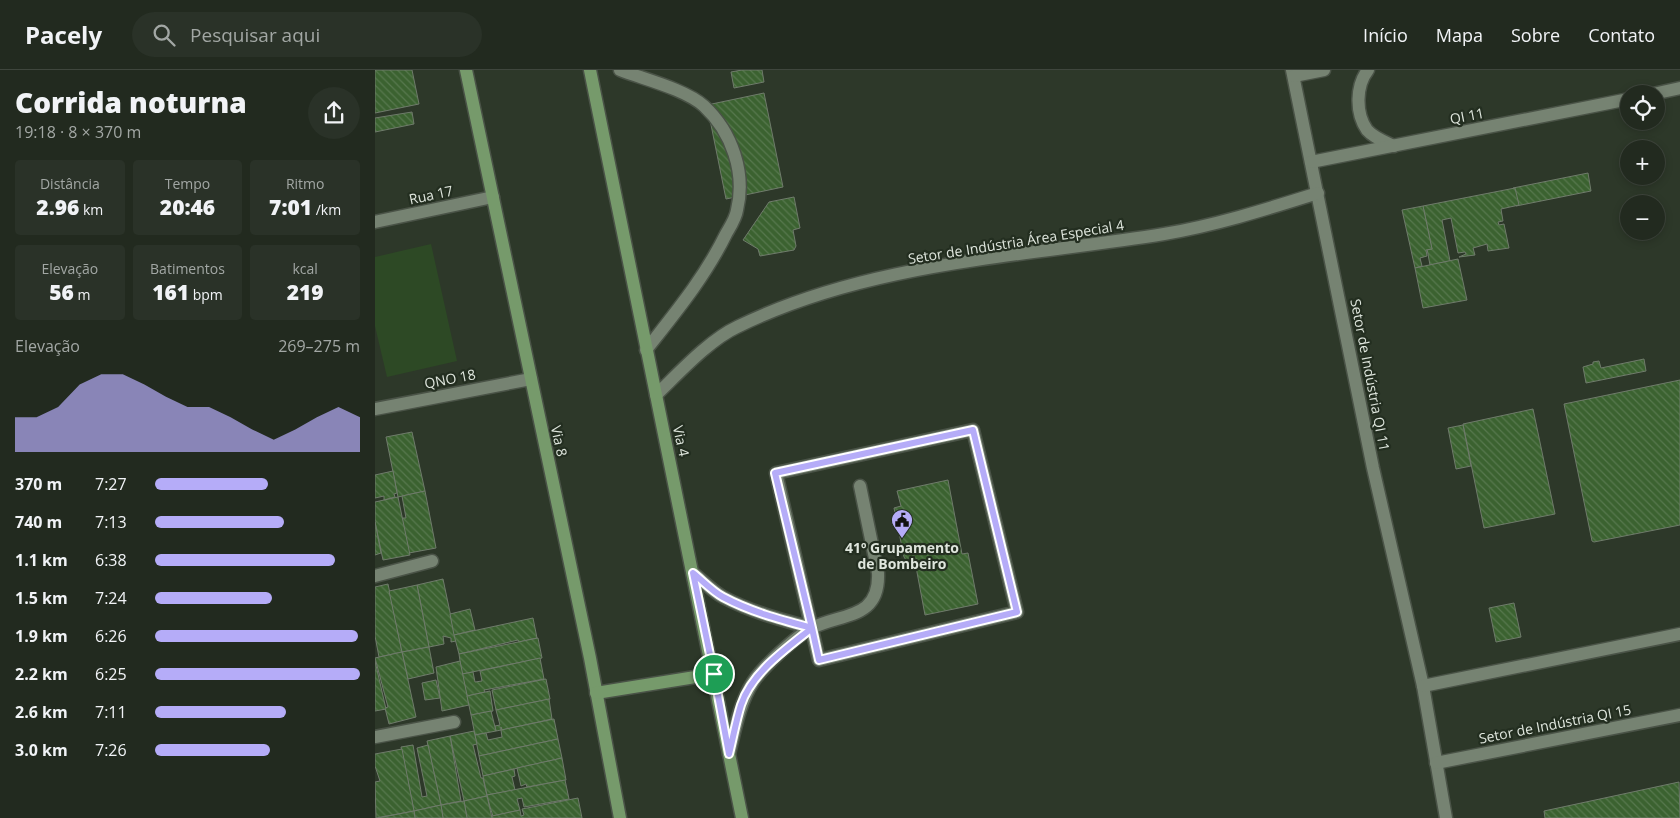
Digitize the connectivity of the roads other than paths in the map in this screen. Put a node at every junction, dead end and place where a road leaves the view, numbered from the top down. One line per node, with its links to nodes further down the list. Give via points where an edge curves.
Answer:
1 (466, 70): 13 (main road, Via 8)
2 (590, 70): 15 (main road, Via 4)
3 (620, 70): 15 (street, via 703,105 734,150 741,185 737,212 720,247 699,282)
4 (1324, 70): 6 (street)
5 (1368, 70): 10 (street, via 1362,77 1361,116 1367,130)
6 (1293, 73): 11 (street, Setor de Indústria QI 11)
7 (1680, 88): 8 (street)
8 (1665, 91)
9 (1620, 101): 10 (street, QI 11)
10 (1394, 146): 11 (street, QI 11)
11 (1311, 162): 12 (street, Setor de Indústria QI 11)
12 (1318, 193): 17 (street, Setor de Indústria Área Especial 4, via 1246,216 1166,234 955,263 825,291 735,327 697,356); 26 (street, Setor de Indústria QI 11, via 1373,468)
13 (493, 197): 14 (street, Rua 17); 16 (main road, Via 8)
14 (375, 222)
15 (646, 350): 17 (main road, Via 4)
16 (531, 379): 18 (street, QNO 18); 27 (main road, Via 8)
17 (656, 395): 21 (main road, Via 4)
18 (375, 409)
19 (860, 486): 23 (street, via 879,584 874,596 854,615)
20 (432, 561): 22 (street)
21 (693, 573): 23 (street, via 722,596 743,606); 25 (main road, Via 4)
22 (375, 576)
23 (812, 628): 23 (street, via 819,660 1017,612 973,430 775,473); 31 (street, via 778,655 754,681 741,704)
24 (1680, 634): 26 (street)
25 (714, 674): 27 (main road); 31 (main road, Via 4)
26 (1423, 686): 32 (street, Setor de Indústria QI 11)
27 (596, 693): 33 (main road, Via 8)
28 (1680, 715): 32 (street, Setor de Indústria QI 15)
29 (454, 722): 30 (street)
30 (375, 737)
31 (729, 754): 34 (main road, Via 4)
32 (1436, 763): 35 (street, Setor de Indústria QI 11)
33 (620, 818)
34 (742, 818)
35 (1446, 818)

